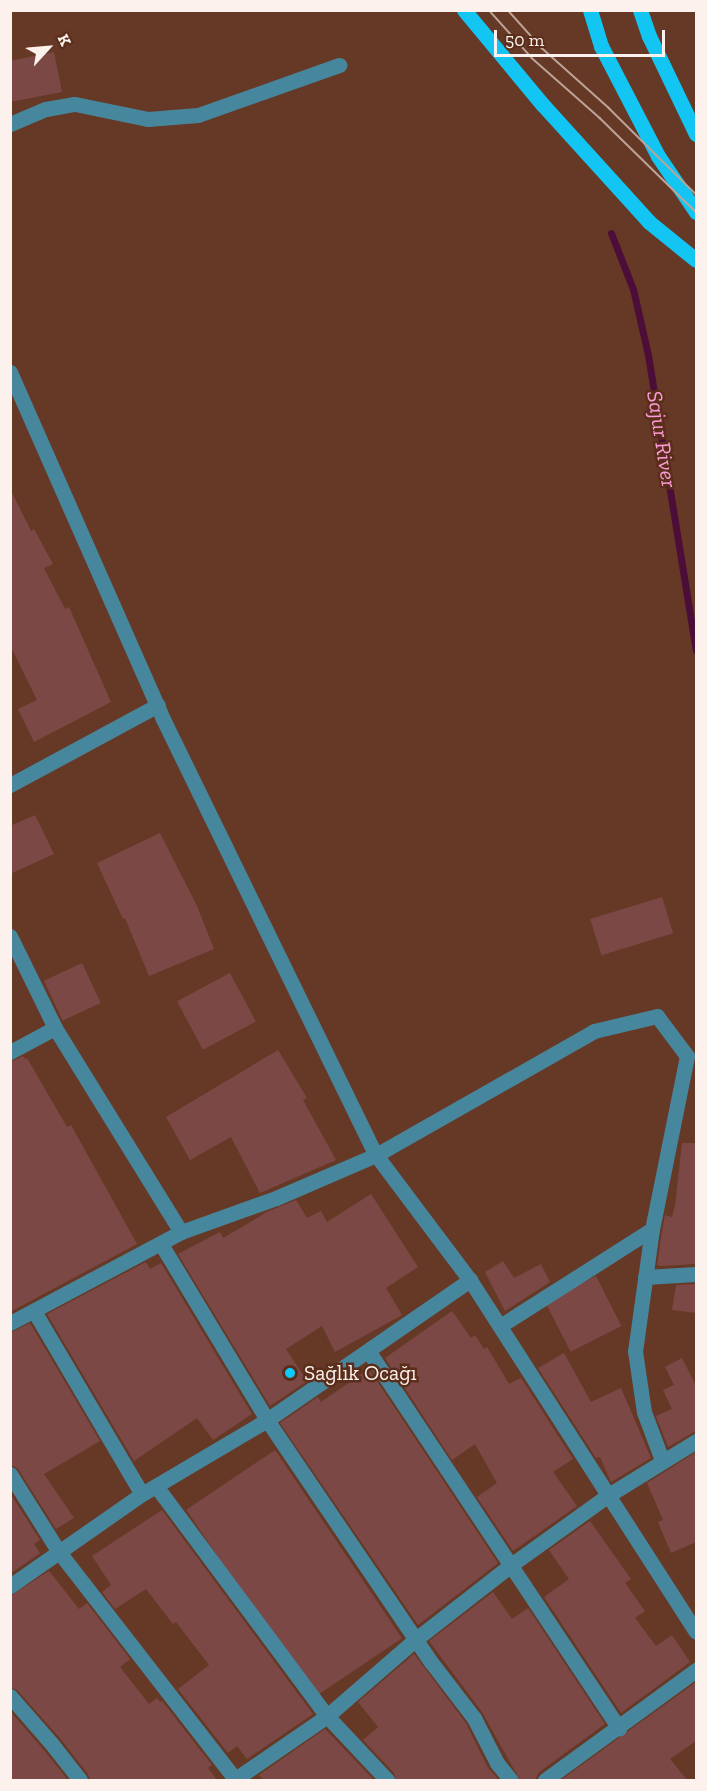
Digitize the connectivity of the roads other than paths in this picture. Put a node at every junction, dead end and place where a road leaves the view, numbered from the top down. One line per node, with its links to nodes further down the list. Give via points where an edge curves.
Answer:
1 (464, 10): 8 (main road, via 649,222)
2 (590, 10): 7 (main road, via 601,46 658,156)
3 (640, 10): 6 (main road)
4 (339, 65): 5 (street, via 198,116 148,119 75,104 46,109)
5 (10, 124)
6 (696, 134)
7 (696, 212)
8 (696, 260)
9 (10, 372): 10 (street)
10 (158, 705): 11 (street); 15 (street)
11 (10, 785)
12 (10, 936): 13 (street)
13 (55, 1028): 14 (street); 17 (street)
14 (10, 1052)
15 (376, 1155): 16 (street, via 594,1031 657,1016 687,1056); 17 (street, via 276,1198); 21 (street)
16 (652, 1229): 20 (street); 24 (street)
17 (181, 1232): 18 (street)
18 (161, 1244): 22 (street); 26 (street)
19 (696, 1274): 20 (street)
20 (645, 1276): 28 (street, via 635,1351 644,1412)
21 (470, 1280): 24 (street); 25 (street)
22 (34, 1311): 23 (street); 31 (street)
23 (10, 1323)
24 (500, 1326): 32 (street)
25 (369, 1352): 26 (street); 34 (street)
26 (267, 1420): 30 (street); 37 (street)
27 (696, 1441): 28 (street)
28 (662, 1460): 32 (street)
29 (10, 1474): 33 (street)
30 (156, 1486): 31 (street); 40 (street)
31 (142, 1494): 33 (street)
32 (607, 1496): 34 (street); 36 (street)
33 (59, 1552): 35 (street); 43 (street)
34 (511, 1565): 37 (street); 41 (street)
35 (10, 1586)
36 (695, 1625)
37 (416, 1639): 40 (street); 45 (street, via 474,1718 497,1763)
38 (696, 1670): 41 (street)
39 (10, 1696): 42 (street)
40 (327, 1716): 43 (street); 44 (street)
41 (619, 1728): 46 (street)
42 (77, 1780)
43 (235, 1780)
44 (387, 1780)
45 (511, 1780)
46 (545, 1780)

